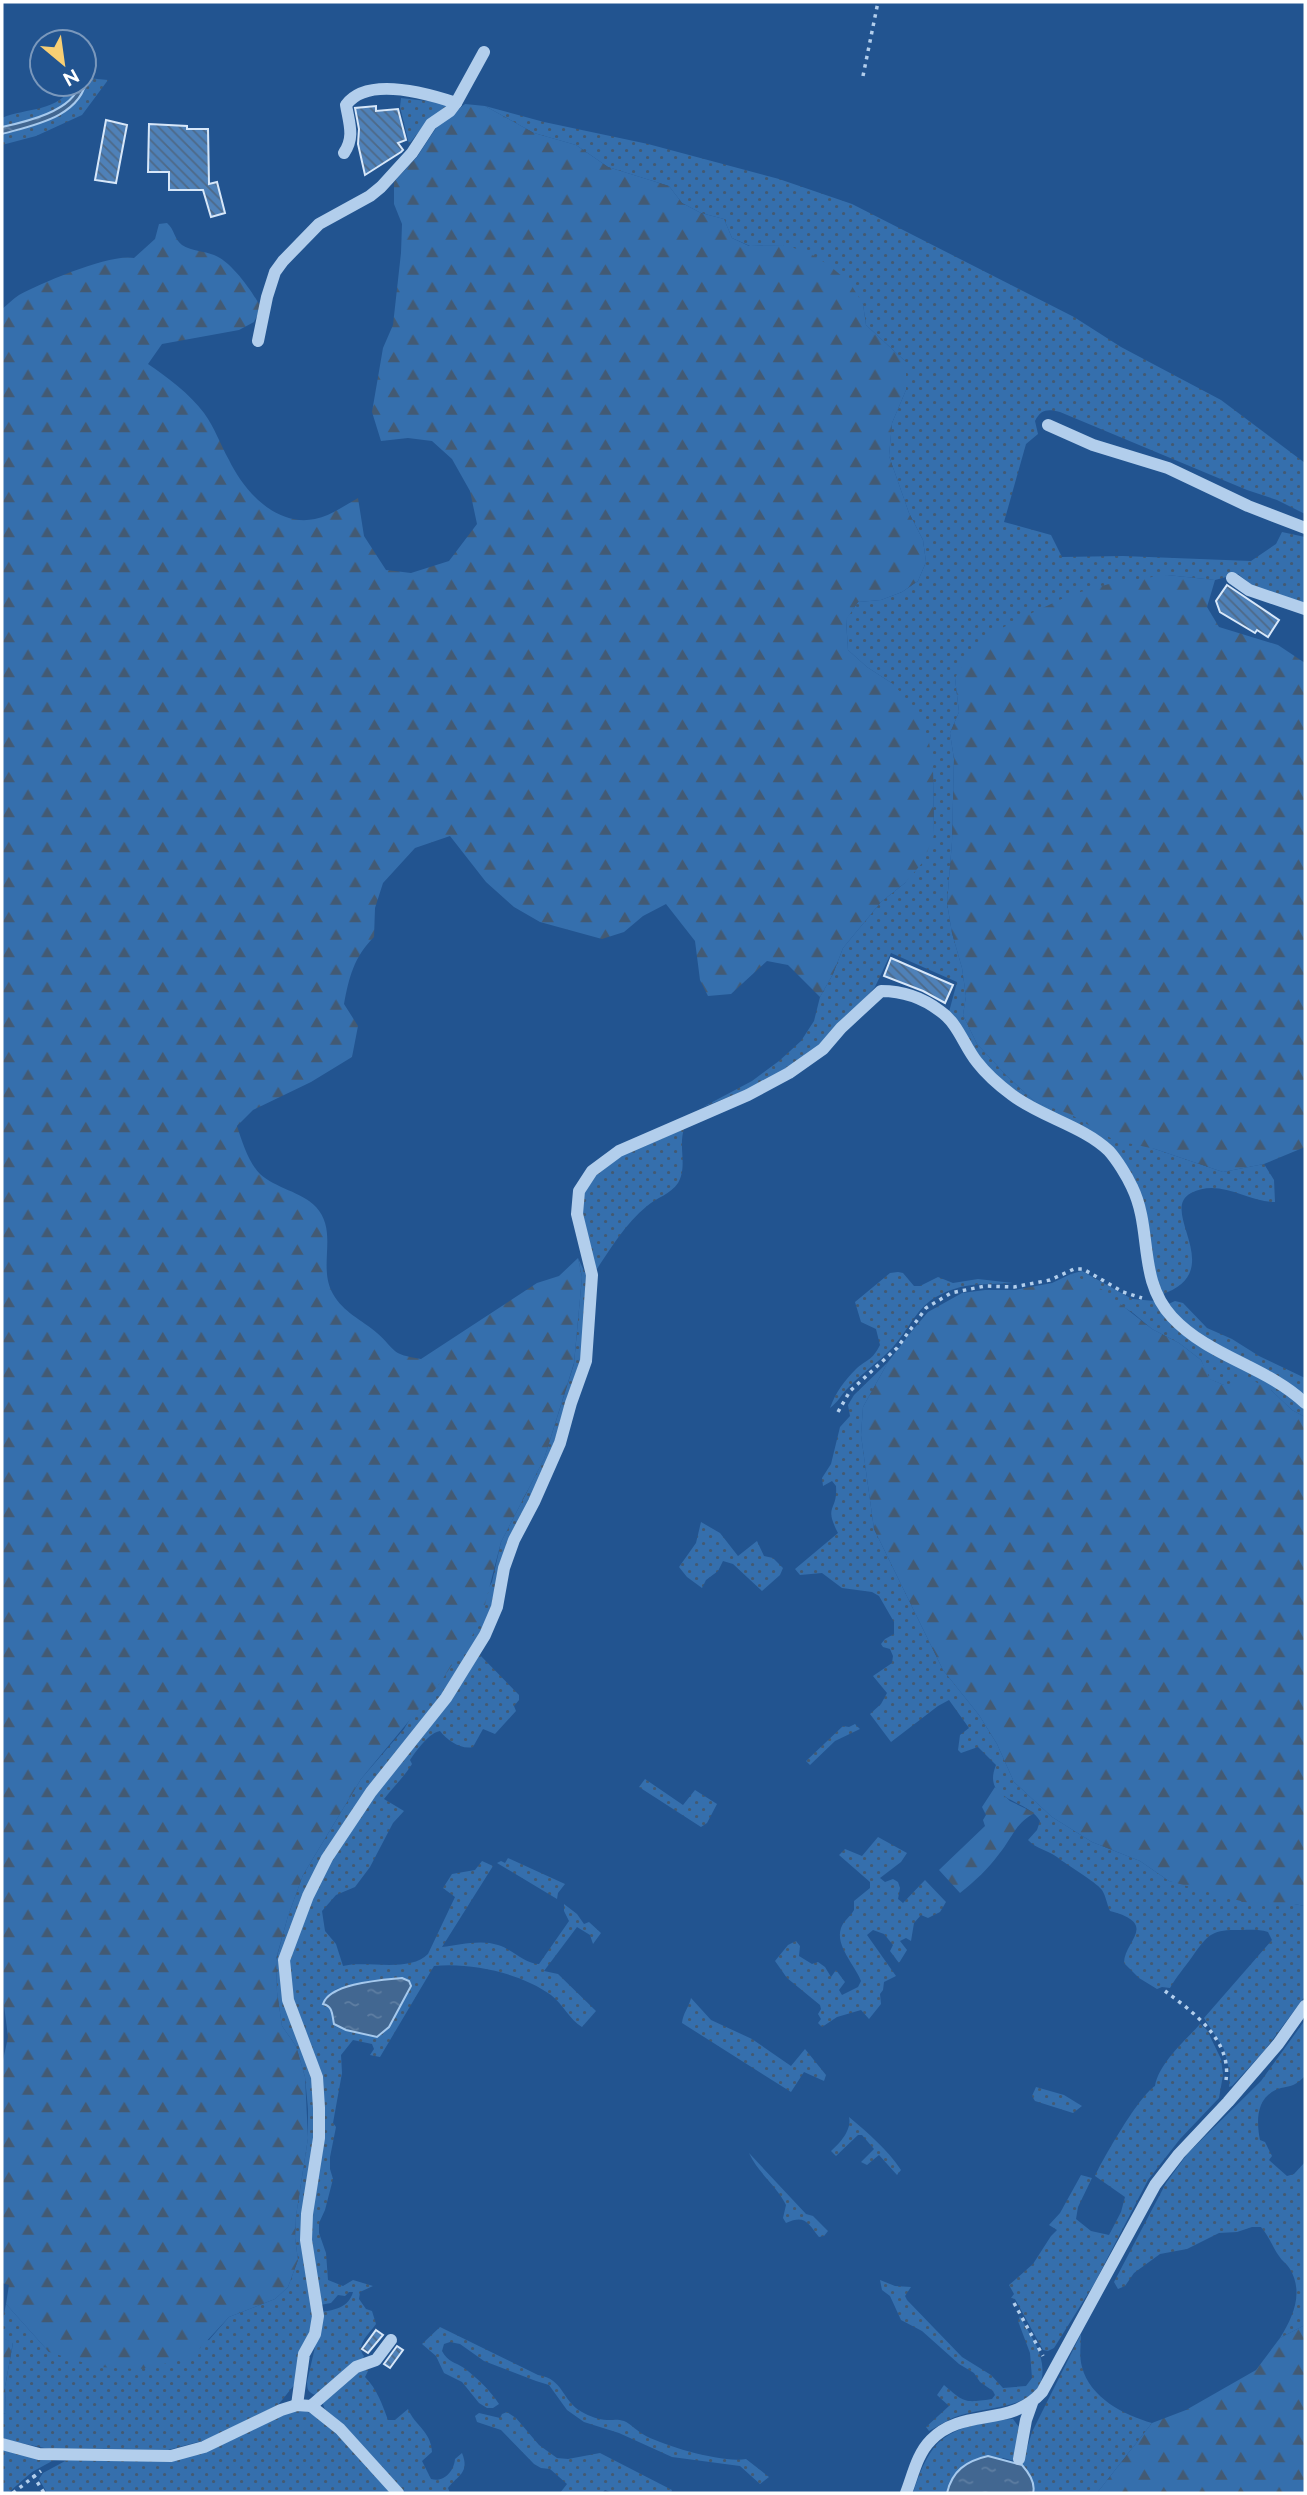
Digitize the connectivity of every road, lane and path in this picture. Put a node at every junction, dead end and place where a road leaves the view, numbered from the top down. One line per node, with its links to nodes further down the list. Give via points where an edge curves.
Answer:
1 (878, 2): 3 (path)
2 (484, 52): 4 (street)
3 (863, 76)
4 (456, 103): 5 (street, via 429,94 384,89 359,92 346,105 351,140); 6 (street, via 431,124 381,187 319,224 291,251 275,272)
5 (344, 153)
6 (258, 341)
7 (1048, 425): 8 (street, via 1093,445 1168,468)
8 (1305, 528)
9 (1232, 578): 10 (street, via 1256,593)
10 (1305, 608)
11 (1156, 1296): 12 (street, via 1190,1334 1271,1376); 13 (path, via 1132,1297 1083,1269 1014,1287 985,1286 951,1293 926,1308 897,1348 850,1391); 21 (street, via 1133,1188 1109,1152 1014,1097 976,1061 942,1012 896,991 881,991 823,1049 789,1073 748,1096 619,1151 592,1171 579,1191 577,1214 592,1275 586,1361 560,1443 514,1540 497,1607 446,1698 371,1792 327,1858 284,1960 288,2000 317,2077 319,2108 306,2240 318,2316 304,2354)
12 (1305, 1403)
13 (838, 1412)
14 (1165, 1991): 16 (path, via 1200,2018 1216,2039 1226,2064)
15 (1305, 2006): 16 (street)
16 (1228, 2102): 19 (street, via 1155,2185)
17 (1014, 2303): 19 (path)
18 (391, 2340): 21 (street, via 376,2360 356,2367)
19 (1051, 2377): 20 (street)
20 (1032, 2403): 24 (street); 29 (street, via 1018,2411 964,2420 932,2439 919,2457)
21 (304, 2405): 23 (street, via 281,2410 204,2447 172,2456); 28 (street, via 340,2429)
22 (2, 2444): 23 (street, via 40,2454)
23 (68, 2455): 25 (path)
24 (1019, 2459)
25 (33, 2475): 26 (path); 27 (path)
26 (13, 2493)
27 (44, 2493)
28 (398, 2493)
29 (906, 2493)

